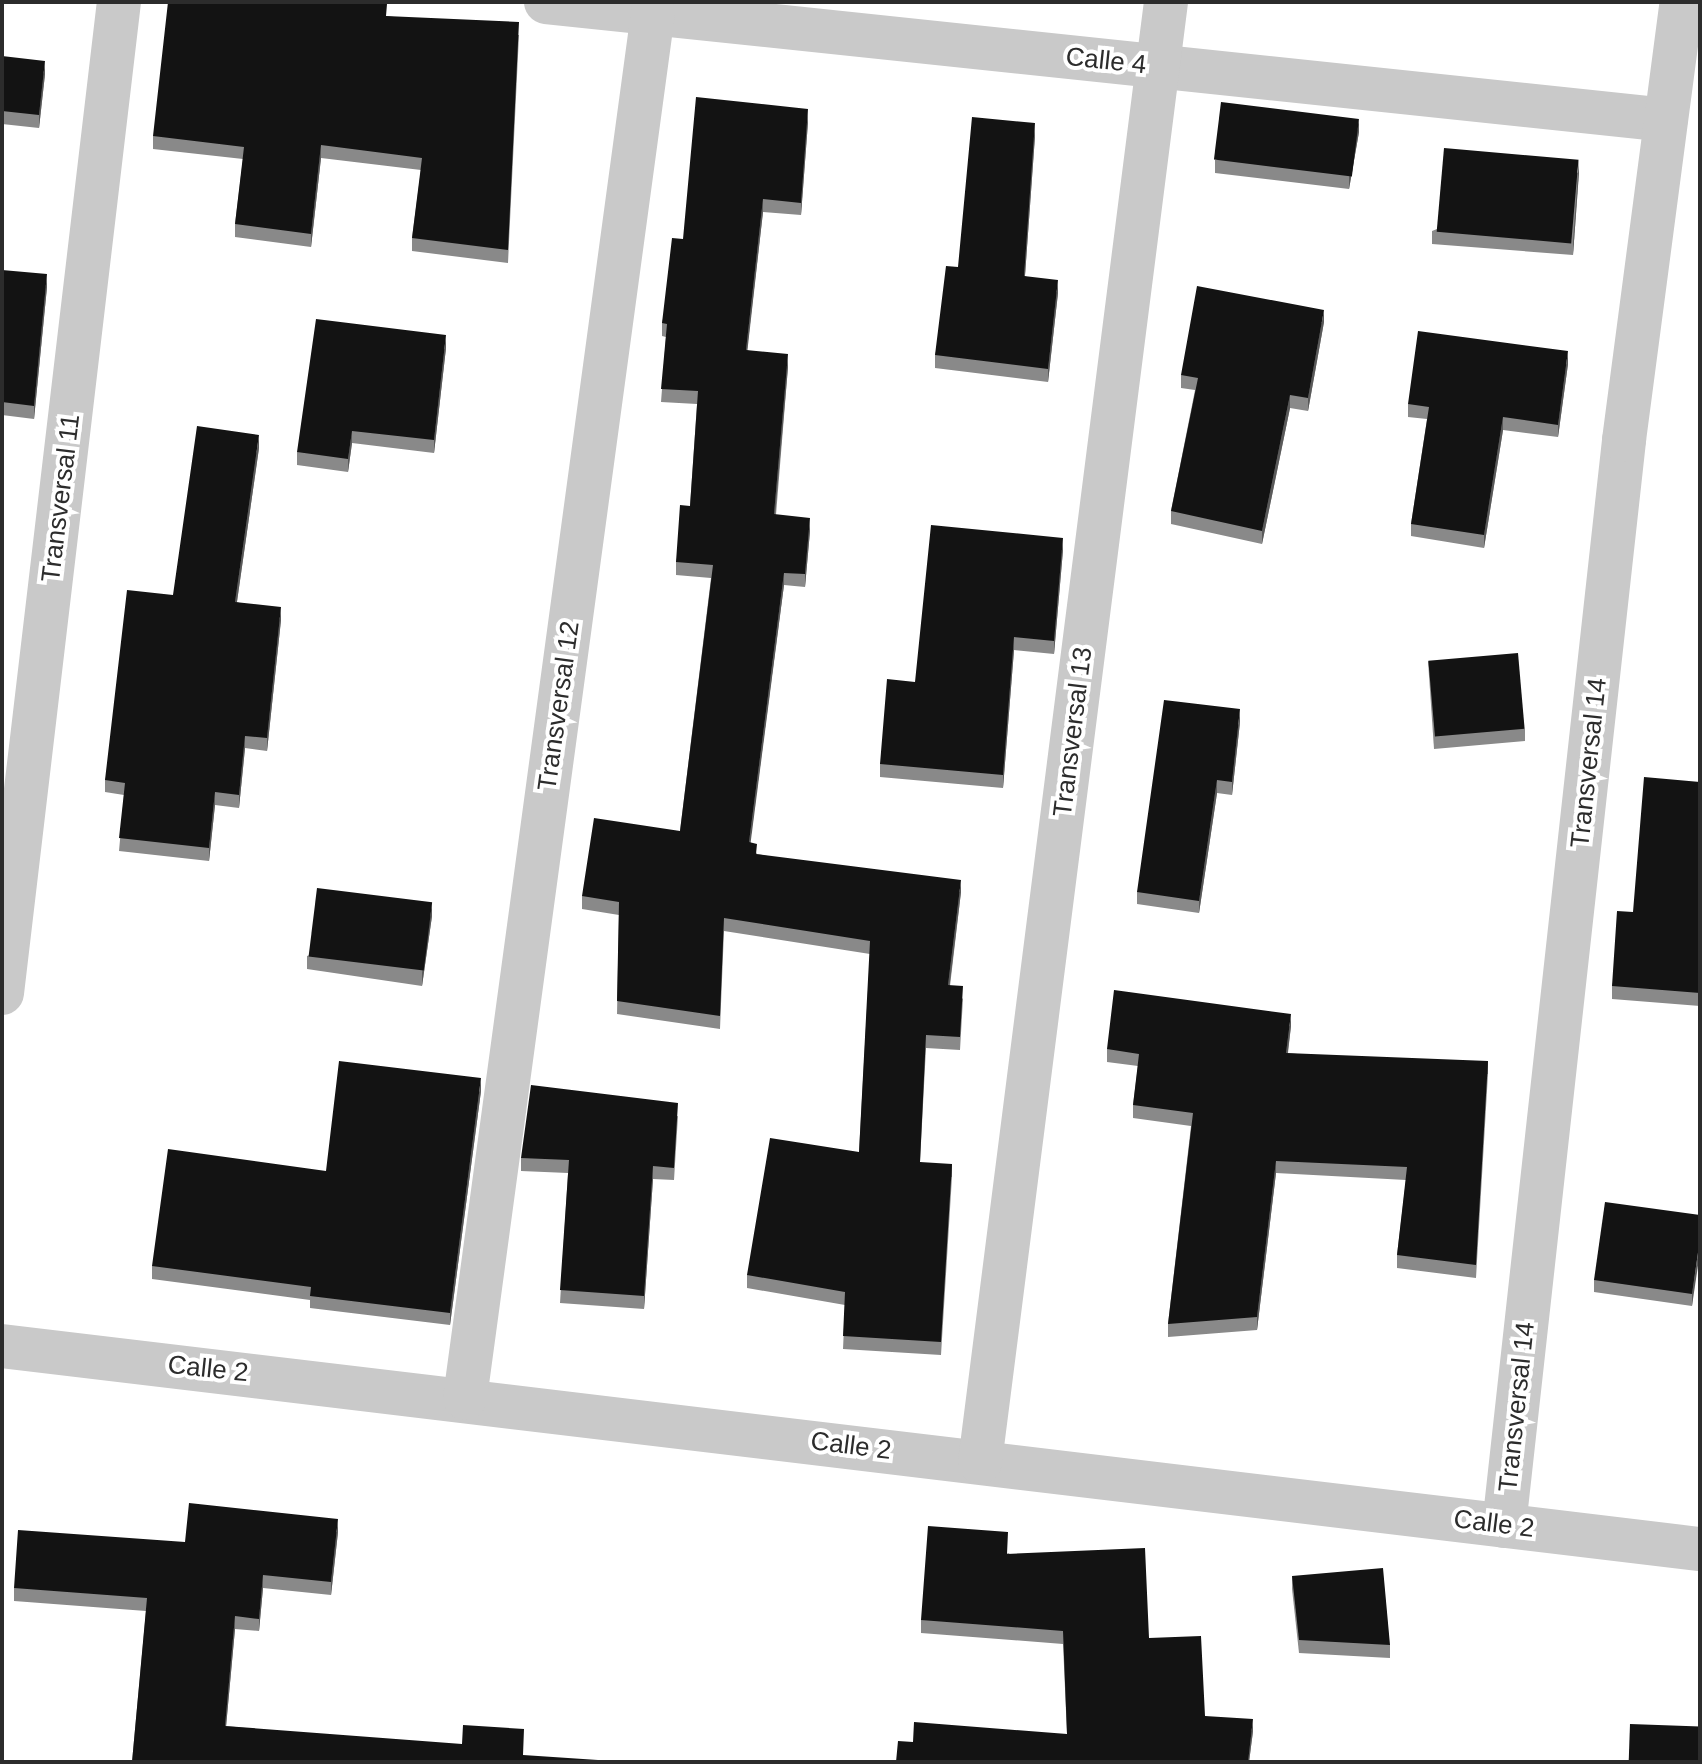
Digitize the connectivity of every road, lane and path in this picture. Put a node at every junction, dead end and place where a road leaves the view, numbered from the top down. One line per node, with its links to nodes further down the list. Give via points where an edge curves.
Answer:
1 (119, 2): 8 (street, Transversal 11)
2 (546, 2): 5 (street, Calle 4)
3 (1166, 2): 6 (street, Transversal 13)
4 (1682, 2): 7 (street, Transversal 14)
5 (653, 13): 6 (street, Calle 4); 10 (street, Transversal 12)
6 (1158, 67): 7 (street, Calle 4); 11 (street, Transversal 13)
7 (1676, 143): 12 (street, Transversal 14, via 1624,440)
8 (2, 993)
9 (2, 1346): 10 (street, Calle 2)
10 (465, 1398): 11 (street, Calle 2)
11 (980, 1462): 12 (street, Calle 2)
12 (1504, 1526): 13 (street, Calle 2)
13 (1700, 1549)

